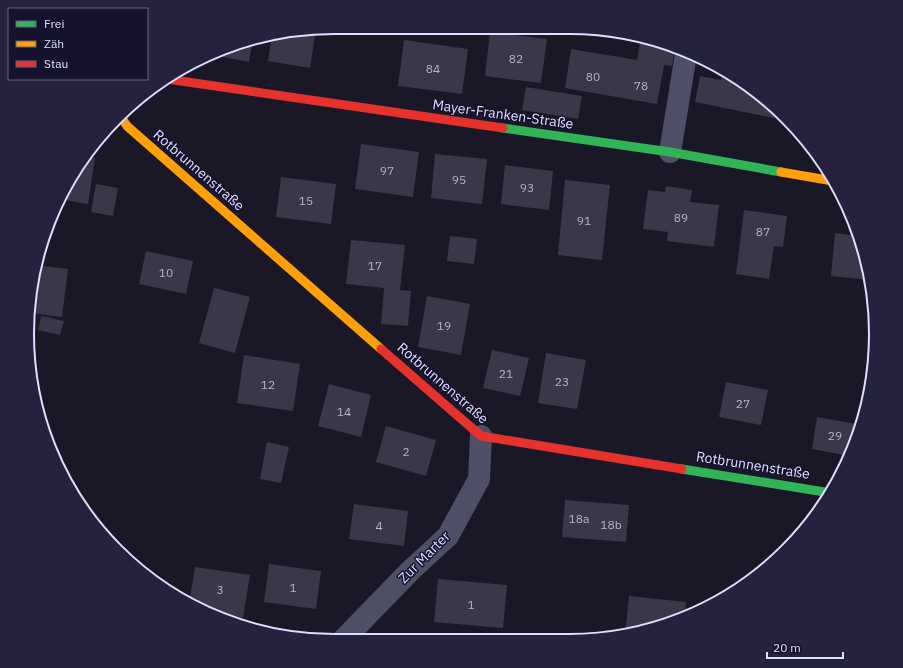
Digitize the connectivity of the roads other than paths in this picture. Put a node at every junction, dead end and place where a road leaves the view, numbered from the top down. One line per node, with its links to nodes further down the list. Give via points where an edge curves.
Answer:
1 (685, 58): 4 (street)
2 (175, 80): 4 (street, Mayer-Franken-Straße)
3 (123, 121): 6 (street, Rotbrunnenstraße)
4 (670, 152): 5 (street, Mayer-Franken-Straße)
5 (826, 180)
6 (481, 436): 7 (street, Rotbrunnenstraße); 8 (street, Zur Marter, via 479,479 448,536)
7 (824, 491)
8 (349, 634)

